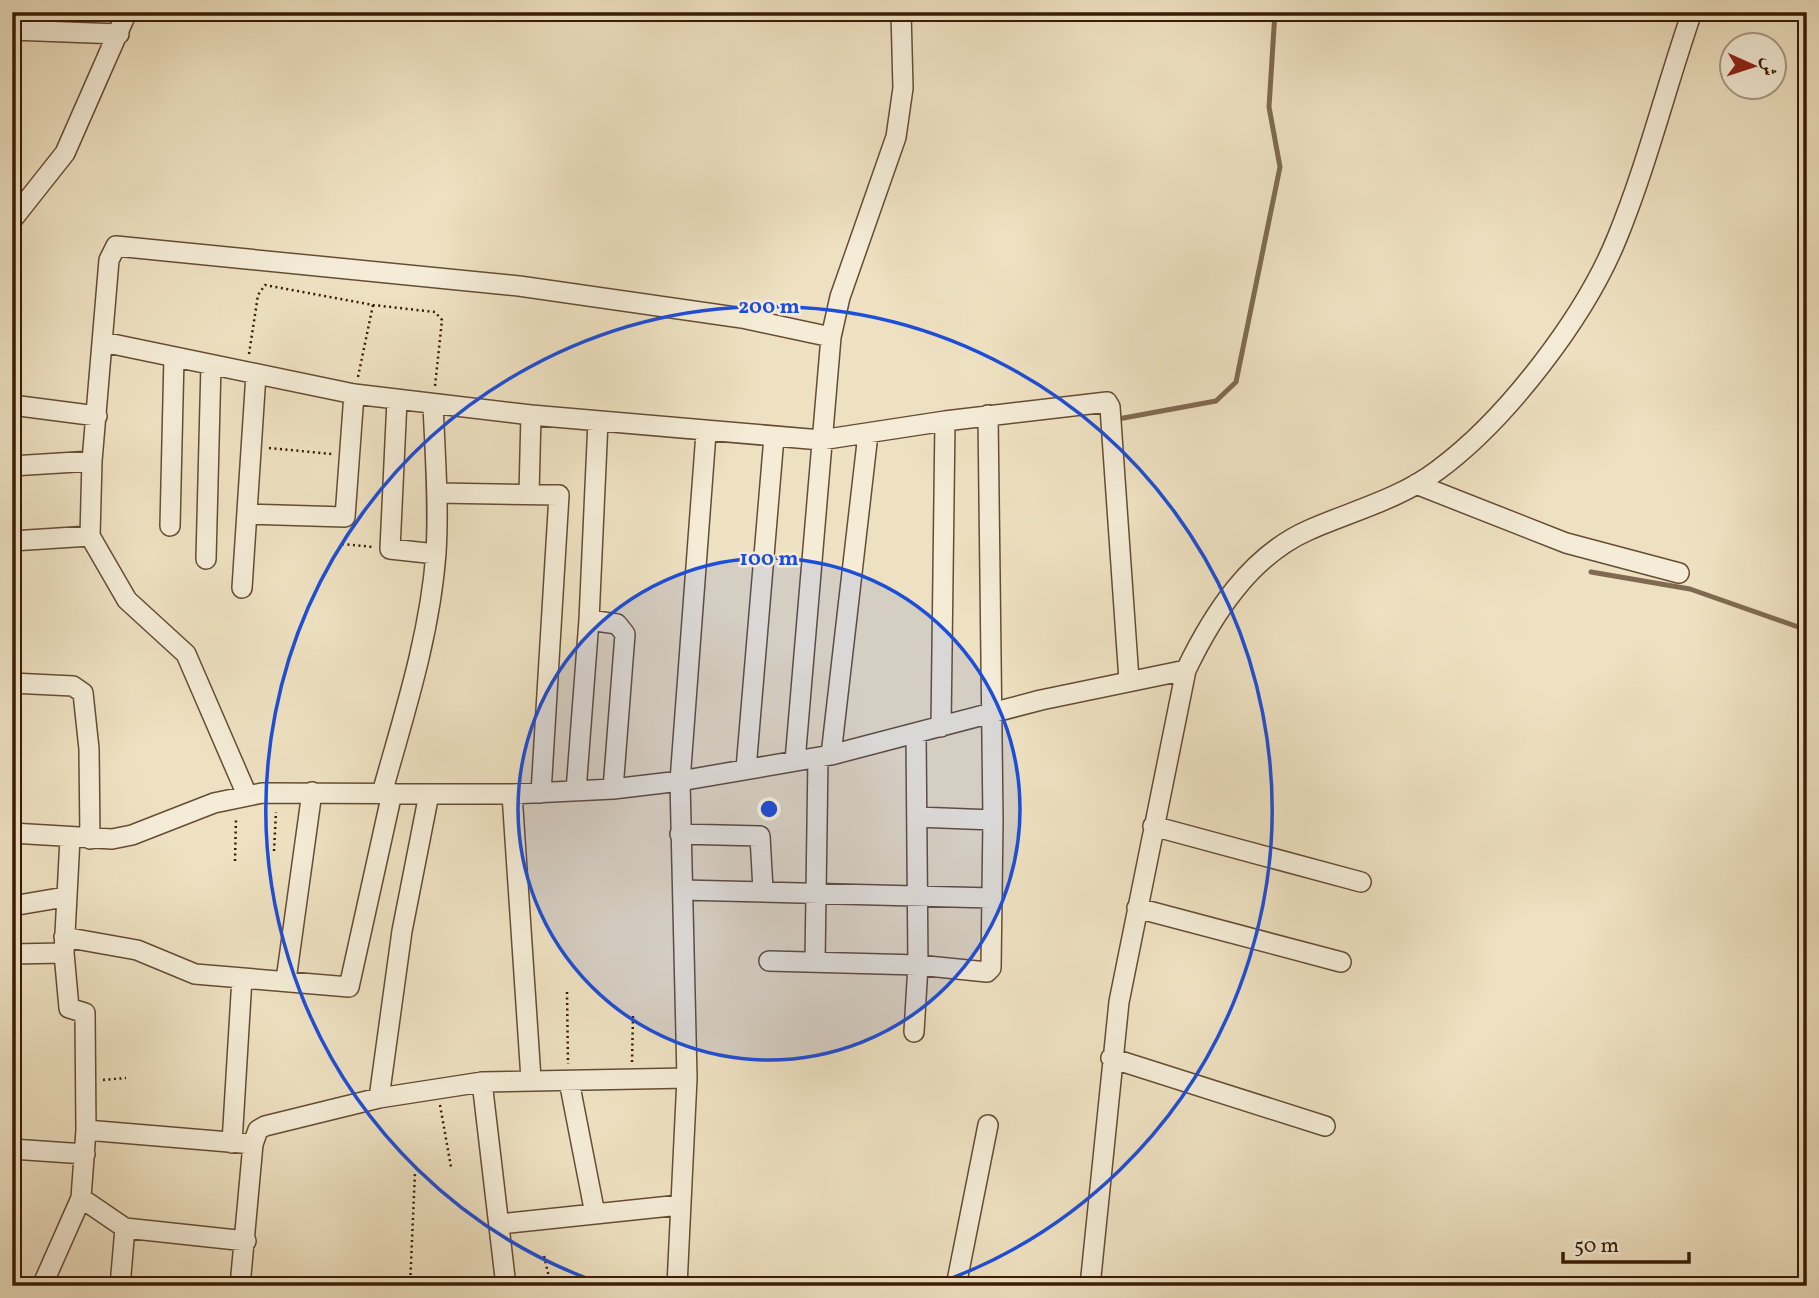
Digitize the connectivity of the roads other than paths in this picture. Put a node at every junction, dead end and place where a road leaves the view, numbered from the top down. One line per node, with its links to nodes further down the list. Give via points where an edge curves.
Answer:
1 (127, 12): 5 (street)
2 (901, 12): 7 (street, via 902,88 896,137 840,297)
3 (1692, 12): 27 (street, via 1618,237 1595,286 1512,398 1467,445)
4 (12, 30): 5 (street)
5 (119, 34): 6 (street, via 65,153)
6 (12, 220)
7 (831, 337): 8 (street, via 742,318 543,290 121,245 113,249 109,260); 24 (street)
8 (103, 342): 9 (street); 18 (street)
9 (174, 357): 10 (street); 31 (street)
10 (211, 365): 11 (street); 35 (street)
11 (252, 373): 12 (street); 30 (street)
12 (355, 394): 13 (street); 30 (street, via 345,517)
13 (397, 400): 14 (street); 34 (street, via 390,549)
14 (433, 404): 16 (street); 28 (street)
15 (12, 405): 18 (street)
16 (531, 415): 19 (street); 29 (street)
17 (988, 415): 20 (street); 40 (street, via 1102,401 1110,407); 42 (street)
18 (97, 416): 25 (street)
19 (598, 421): 21 (street); 38 (street)
20 (945, 421): 22 (street); 43 (street)
21 (706, 433): 23 (street); 48 (street)
22 (868, 434): 24 (street); 45 (street)
23 (774, 437): 24 (street); 47 (street)
24 (821, 440): 46 (street)
25 (92, 461): 26 (street); 32 (street)
26 (12, 466)
27 (1416, 484): 36 (street, via 1566,543); 39 (street, via 1306,531 1277,550 1233,588 1202,635)
28 (437, 493): 29 (street); 34 (street)
29 (529, 494): 53 (street, via 559,495)
30 (248, 514): 37 (street)
31 (170, 526)
32 (90, 536): 33 (street); 56 (street, via 127,600 186,654)
33 (12, 541)
34 (436, 554): 52 (street)
35 (206, 559)
36 (1679, 573)
37 (242, 588)
38 (589, 620): 49 (street, via 617,624 625,634); 50 (street)
39 (1186, 670): 40 (street); 59 (street)
40 (1129, 680): 42 (street)
41 (12, 683): 63 (street, via 73,686 83,693)
42 (991, 715): 43 (street); 58 (street)
43 (941, 727): 44 (street)
44 (916, 733): 45 (street); 57 (street)
45 (824, 756): 46 (street); 67 (street)
46 (795, 761): 47 (street)
47 (746, 769): 48 (street)
48 (680, 781): 49 (street); 61 (street)
49 (613, 789): 50 (street)
50 (576, 791): 53 (street)
51 (312, 792): 52 (street); 56 (street); 80 (street)
52 (387, 793): 54 (street); 80 (street, via 349,987)
53 (541, 793): 55 (street)
54 (429, 794): 55 (street); 87 (street, via 402,932)
55 (512, 794): 84 (street)
56 (242, 796): 63 (street, via 132,835)
57 (917, 817): 58 (street); 68 (street)
58 (993, 820): 70 (street)
59 (1153, 826): 64 (street); 72 (street)
60 (12, 833): 62 (street)
61 (680, 834): 65 (street); 66 (street, via 760,836)
62 (70, 838): 63 (street); 69 (street)
63 (90, 839)
64 (1361, 882)
65 (683, 890): 66 (street); 83 (street)
66 (763, 890): 67 (street)
67 (815, 891): 68 (street); 76 (street)
68 (917, 894): 70 (street); 78 (street)
69 (65, 897): 71 (street); 73 (street)
70 (991, 898): 78 (street, via 989,971)
71 (12, 906)
72 (1137, 908): 77 (street); 82 (street)
73 (64, 945): 74 (street); 79 (street, via 137,950 195,974); 90 (street, via 69,1008 85,1013)
74 (12, 954)
75 (769, 961): 76 (street)
76 (815, 962): 78 (street)
77 (1341, 962)
78 (918, 965): 81 (street)
79 (242, 978): 80 (street); 91 (street)
80 (286, 981)
81 (914, 1032)
82 (1111, 1058): 89 (street); 107 (street)
83 (687, 1077): 85 (street); 96 (street)
84 (531, 1079): 85 (street); 86 (street)
85 (569, 1081): 97 (street)
86 (482, 1082): 87 (street); 98 (street)
87 (379, 1098): 92 (street, via 265,1126 258,1130)
88 (988, 1125): 106 (street)
89 (1325, 1126)
90 (86, 1129): 91 (street); 94 (street)
91 (232, 1143): 92 (street)
92 (253, 1144): 100 (street)
93 (12, 1149): 94 (street)
94 (85, 1154): 95 (street)
95 (81, 1198): 99 (street); 101 (street)
96 (680, 1205): 97 (street); 105 (street)
97 (596, 1214): 98 (street)
98 (500, 1224): 104 (street)
99 (125, 1228): 100 (street); 102 (street)
100 (246, 1241): 103 (street)
101 (42, 1286)
102 (120, 1286)
103 (240, 1286)
104 (506, 1286)
105 (677, 1286)
106 (956, 1286)
107 (1090, 1286)

